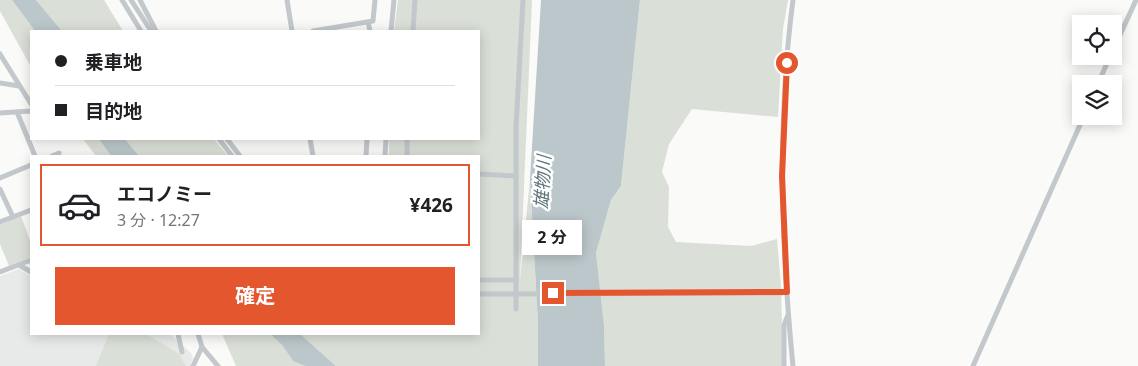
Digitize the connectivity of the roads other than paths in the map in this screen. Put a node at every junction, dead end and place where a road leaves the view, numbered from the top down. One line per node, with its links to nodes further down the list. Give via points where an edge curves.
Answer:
1 (122, 0): 12 (street)
2 (131, 0): 13 (street)
3 (140, 0): 14 (street)
4 (287, 0): 15 (street)
5 (376, 0): 11 (street, via 373,21)
6 (394, 0): 18 (street)
7 (415, 0): 19 (street)
8 (523, 0): 47 (street)
9 (793, 0): 60 (street, via 784,99)
10 (1136, 0): 20 (street)
11 (368, 22): 16 (street); 17 (street)
12 (140, 30)
13 (150, 30)
14 (155, 30)
15 (292, 30)
16 (319, 30)
17 (370, 30)
18 (391, 30)
19 (412, 30)
20 (1122, 31)
21 (0, 54): 22 (street)
22 (2, 61): 24 (street)
23 (0, 83): 24 (street)
24 (19, 86): 25 (street)
25 (30, 102)
26 (30, 111): 27 (street)
27 (17, 112): 28 (street); 37 (street)
28 (0, 113)
29 (1080, 125): 72 (street)
30 (220, 140): 39 (street)
31 (228, 140): 40 (street)
32 (310, 140): 41 (street)
33 (367, 140): 42 (street)
34 (386, 140): 43 (street)
35 (408, 140): 44 (street)
36 (59, 153): 38 (street)
37 (35, 155)
38 (54, 155)
39 (231, 155)
40 (239, 155)
41 (313, 155)
42 (366, 155)
43 (386, 155)
44 (407, 155)
45 (30, 165): 48 (street)
46 (480, 174): 47 (street)
47 (516, 176): 59 (street)
48 (0, 178)
49 (0, 189): 50 (street)
50 (2, 197): 52 (street)
51 (30, 210): 52 (street)
52 (12, 217): 53 (street)
53 (0, 222)
54 (30, 260): 55 (street)
55 (19, 265): 56 (street); 57 (street)
56 (30, 271)
57 (0, 272)
58 (480, 280): 59 (street)
59 (516, 280): 62 (street)
60 (784, 293): 61 (street, bridge); 63 (street)
61 (480, 294)
62 (516, 309)
63 (788, 312): 70 (street, via 784,325); 71 (street)
64 (178, 335): 67 (street)
65 (198, 335): 66 (street)
66 (202, 347): 68 (street); 69 (street)
67 (182, 352)
68 (193, 366)
69 (218, 366)
70 (784, 366)
71 (793, 366)
72 (972, 366)

